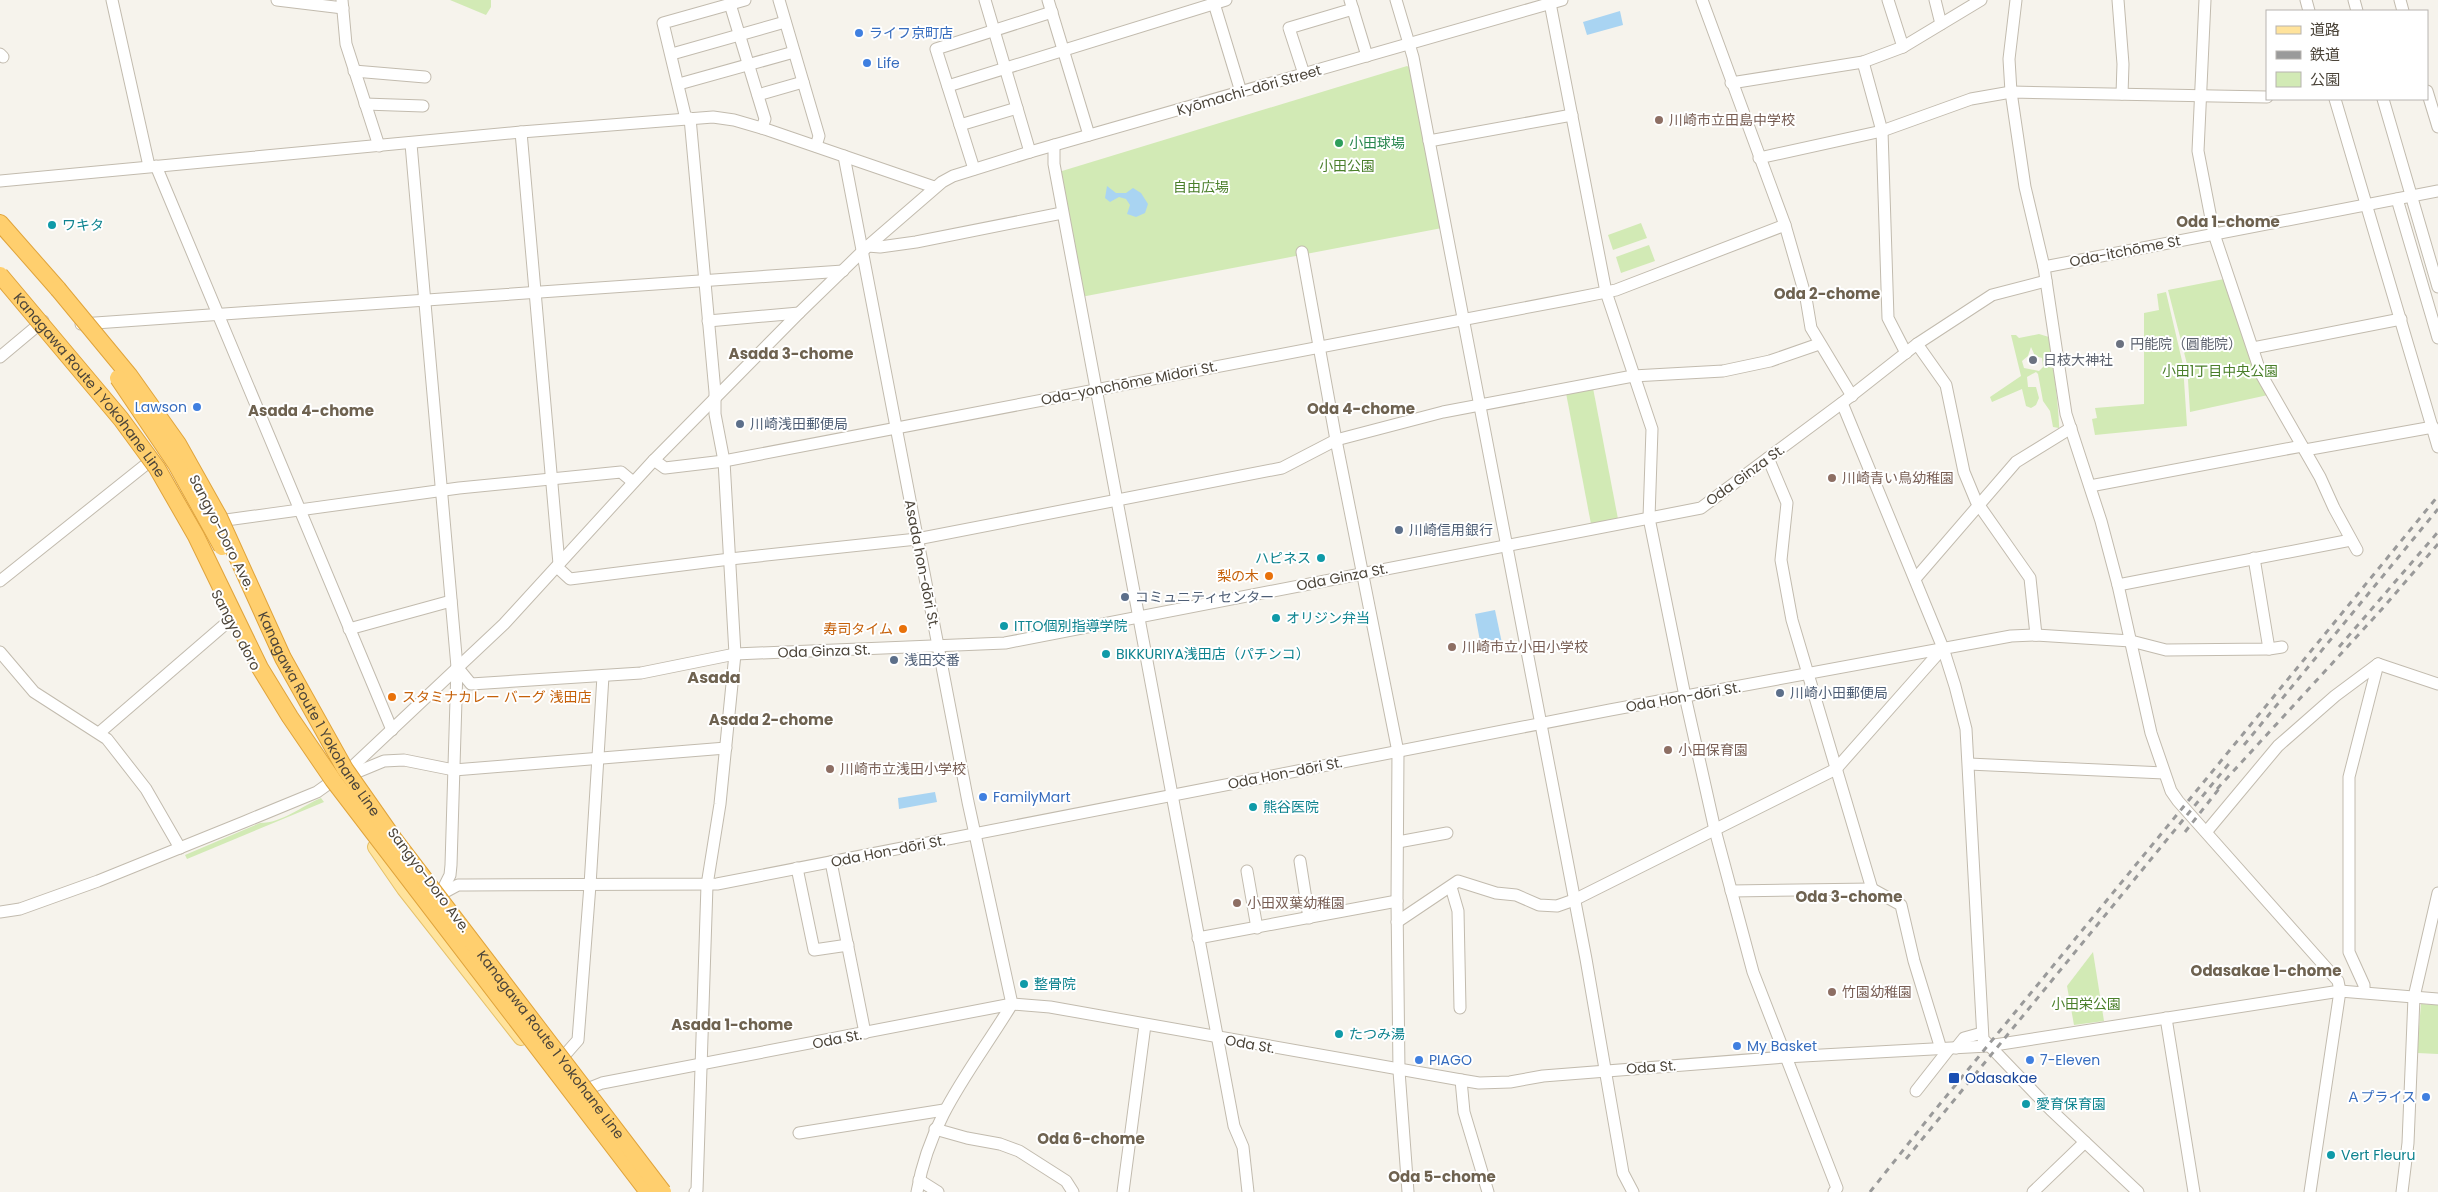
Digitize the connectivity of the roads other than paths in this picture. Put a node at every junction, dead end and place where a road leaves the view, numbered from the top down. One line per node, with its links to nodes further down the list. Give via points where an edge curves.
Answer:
1 (112, 0): 71 (street)
2 (277, 0): 18 (street)
3 (744, 0): 19 (street)
4 (779, 0): 23 (street)
5 (985, 0): 25 (street)
6 (1048, 0): 22 (street)
7 (1226, 0): 16 (street)
8 (1396, 0): 27 (street)
9 (1702, 0): 40 (street)
10 (1888, 0): 28 (street)
11 (1935, 0): 24 (street)
12 (1981, 0): 24 (street)
13 (2016, 0): 44 (street, via 2010,59)
14 (2118, 0): 45 (street)
15 (2205, 0): 47 (street)
16 (1213, 2): 29 (street); 43 (street)
17 (1548, 2): 21 (street, Kyōmachi-dōri Street); 55 (street)
18 (342, 4): 36 (street, via 346,44)
19 (730, 4): 26 (street); 31 (street, via 663,23)
20 (1352, 4): 32 (street); 37 (street, via 1289,28)
21 (1522, 6): 27 (street, Kyōmachi-dōri Street)
22 (1052, 12): 25 (street); 29 (street)
23 (784, 22): 26 (street); 30 (street)
24 (1942, 24): 28 (street)
25 (994, 30): 35 (street); 42 (street, via 936,49)
26 (739, 35): 31 (street); 34 (street)
27 (1410, 44): 32 (street, Kyōmachi-dōri Street); 63 (street)
28 (1903, 47): 33 (street)
29 (1064, 50): 35 (street); 62 (street)
30 (794, 52): 34 (street); 39 (street)
31 (672, 54): 41 (street)
32 (1367, 56): 37 (street, Kyōmachi-dōri Street)
33 (1863, 62): 40 (street); 60 (street)
34 (749, 65): 41 (street); 46 (street)
35 (1004, 68): 42 (street); 54 (street)
36 (354, 71): 38 (street); 52 (street)
37 (1304, 74): 43 (street, Kyōmachi-dōri Street)
38 (425, 77)
39 (802, 82): 46 (street); 67 (street, via 819,136)
40 (1731, 83): 70 (street)
41 (679, 84): 56 (street)
42 (948, 86): 57 (street)
43 (1241, 92): 62 (street, Kyōmachi-dōri Street)
44 (2011, 92): 45 (street); 60 (street, via 1972,100); 87 (street, via 2025,187)
45 (2122, 94): 47 (street)
46 (758, 96): 59 (street, via 765,118)
47 (2202, 96): 49 (street); 83 (street, via 2198,151)
48 (2430, 96): 58 (street)
49 (2266, 97)
50 (2335, 100): 78 (street)
51 (2382, 100): 76 (street)
52 (366, 104): 53 (street); 66 (street)
53 (423, 106)
54 (1017, 108): 57 (street); 68 (street)
55 (1572, 115): 63 (street); 96 (street)
56 (688, 119): 59 (street, via 713,117); 61 (street); 91 (street)
57 (960, 125): 72 (street)
58 (2438, 127)
59 (762, 128): 67 (street)
60 (1882, 131): 70 (street); 110 (street, via 1888,318)
61 (521, 132): 64 (street); 95 (street)
62 (1089, 135): 65 (street, Kyōmachi-dōri Street)
63 (1429, 141): 101 (street)
64 (411, 144): 66 (street); 97 (street)
65 (1054, 145): 68 (street, Kyōmachi-dōri Street); 79 (street)
66 (379, 146): 71 (street)
67 (816, 146): 69 (street)
68 (1030, 152): 72 (street, Kyōmachi-dōri Street)
69 (844, 156): 74 (street); 84 (street, Asada hon-dōri St.)
70 (1759, 158): 81 (street)
71 (152, 166): 73 (street); 99 (street)
72 (974, 169): 74 (street, Kyōmachi-dōri Street)
73 (0, 181)
74 (934, 187): 84 (street, Kyōmachi-dōri Street)
75 (2438, 191): 76 (street, Oda-itchōme St)
76 (2412, 196): 77 (street, Oda-itchōme St); 86 (street)
77 (2397, 199): 78 (street, Oda-itchōme St); 105 (street)
78 (2366, 205): 83 (street, Oda-itchōme St); 100 (street)
79 (1062, 213): 84 (street); 113 (street)
80 (0, 223): 94 (highway, Kanagawa Route 1 Yokohane Line)
81 (1785, 225): 96 (street, Oda-yonchōme Midori St.); 106 (street, via 1811,328)
82 (0, 230): 104 (main road, Sangyo-Doro Ave.)
83 (2214, 234): 87 (street, Oda-itchōme St); 109 (street)
84 (864, 249): 89 (street, Kyōmachi-dōri Street); 119 (street, Asada hon-dōri St.)
85 (1302, 252): 108 (street)
86 (2433, 257): 93 (street)
87 (2044, 267): 92 (street)
88 (0, 269): 102 (main road)
89 (842, 271): 91 (street); 98 (street, Kyōmachi-dōri Street)
90 (0, 275): 122 (highway, Kanagawa Route 1 Yokohane Line, bridge)
91 (704, 280): 95 (street); 103 (street)
92 (2046, 281): 107 (street, Oda Ginza St., via 1992,295); 118 (street, via 2063,398)
93 (2438, 287)
94 (58, 290): 166 (highway, bridge, via 160,438 294,681); 234 (highway, Kanagawa Route 1 Yokohane Line, bridge, via 129,375 178,444 219,517 288,666 345,769 394,839)
95 (535, 292): 97 (street); 128 (street)
96 (1606, 292): 101 (street, Oda-yonchōme Midori St.); 112 (street)
97 (425, 300): 99 (street); 131 (street)
98 (799, 313): 103 (street); 115 (street, Kyōmachi-dōri Street)
99 (218, 315): 104 (street); 134 (street)
100 (2400, 319): 109 (street); 120 (street, via 2419,392)
101 (1464, 320): 108 (street, Oda-yonchōme Midori St.); 117 (street)
102 (43, 321): 111 (street); 127 (main road)
103 (708, 322): 115 (street)
104 (80, 324): 136 (main road, Sangyo-Doro Ave., via 156,417 188,466)
105 (2438, 338)
106 (1820, 344): 112 (street, via 1770,361 1723,371); 114 (street)
107 (1916, 344): 110 (street, Oda Ginza St.); 133 (street, via 1946,385 1964,472)
108 (1319, 347): 113 (street, Oda-yonchōme Midori St.); 121 (street)
109 (2252, 348): 123 (street, via 2261,374)
110 (1906, 353): 114 (street, Oda Ginza St.)
111 (0, 357)
112 (1633, 376): 117 (street); 135 (street, via 1652,429)
113 (1095, 390): 119 (street, Oda-yonchōme Midori St.); 132 (street)
114 (1852, 396): 116 (street, Oda Ginza St.)
115 (715, 398): 125 (street, Kyōmachi-dōri Street); 126 (street)
116 (1842, 403): 124 (street, Oda Ginza St.); 143 (street)
117 (1479, 405): 121 (street); 138 (street)
118 (2071, 428): 130 (street); 133 (street, via 2016,462)
119 (895, 429): 126 (street, Oda-yonchōme Midori St.); 137 (street, Asada hon-dōri St.)
120 (2436, 436): 123 (street)
121 (1336, 440): 132 (street, via 1282,468); 142 (street)
122 (140, 444): 169 (highway, bridge, via 194,521); 233 (highway, Kanagawa Route 1 Yokohane Line, bridge, via 196,536 260,668 290,717 333,780)
123 (2303, 448): 130 (street); 139 (street, via 2354,545)
124 (1768, 458): 135 (street, Oda Ginza St., via 1701,508); 160 (street, via 1787,503 1782,568)
125 (654, 460): 126 (street, Oda-yonchōme Midori St., via 665,468); 129 (street, Kyōmachi-dōri Street)
126 (724, 461): 140 (street)
127 (149, 462): 144 (street); 148 (main road, Sangyo doro)
128 (552, 479): 129 (street, via 621,472); 131 (street); 141 (street)
129 (633, 482): 141 (street, Kyōmachi-dōri Street)
130 (2090, 486): 145 (street)
131 (442, 491): 134 (street); 146 (street)
132 (1116, 500): 137 (street); 147 (street)
133 (1979, 506): 143 (street); 150 (street, via 2030,578)
134 (301, 512): 136 (street); 149 (street)
135 (1649, 518): 138 (street, Oda Ginza St.); 163 (street)
136 (218, 522): 166 (main road, Sangyo-Doro Ave., via 286,656)
137 (917, 539): 140 (street); 152 (street, Asada hon-dōri St.)
138 (1506, 545): 142 (street, Oda Ginza St.); 164 (street)
139 (2254, 558): 145 (street); 155 (street)
140 (730, 559): 141 (street, via 570,579); 157 (street)
141 (558, 566): 159 (street, Kyōmachi-dōri Street, via 504,624)
142 (1363, 574): 147 (street, Oda Ginza St.); 170 (street)
143 (1915, 579): 154 (street)
144 (0, 581)
145 (2118, 585): 151 (street)
146 (451, 601): 149 (street); 159 (street)
147 (1138, 617): 152 (street, Oda Ginza St., via 1005,643); 178 (street)
148 (230, 620): 167 (street); 169 (main road, Sangyo doro, via 258,672)
149 (349, 629): 165 (street)
150 (2036, 635): 151 (street, Oda Hon-dōri St.); 154 (street, Oda Hon-dōri St.)
151 (2131, 642): 155 (street, Oda Hon-dōri St., via 2166,650); 176 (street, via 2151,732)
152 (938, 647): 157 (street, Oda Ginza St.); 181 (street, Asada hon-dōri St.)
153 (2282, 647): 155 (street, Oda Hon-dōri St.)
154 (1943, 648): 160 (street, Oda Hon-dōri St.); 172 (street, via 1966,728); 173 (street)
155 (2269, 649)
156 (0, 652): 167 (street, via 34,692)
157 (735, 654): 161 (street, Oda Ginza St., via 642,673); 168 (street)
158 (2378, 664): 162 (street); 180 (street, via 2334,696 2278,746); 206 (street, via 2349,783 2349,952)
159 (457, 667): 161 (street, Oda Ginza St., via 471,684); 165 (street, Kyōmachi-dōri Street); 175 (street)
160 (1807, 675): 163 (street, Oda Hon-dōri St.); 173 (street)
161 (603, 676): 171 (street)
162 (2438, 684)
163 (1685, 696): 164 (street, Oda Hon-dōri St.); 179 (street)
164 (1542, 723): 170 (street, Oda Hon-dōri St.); 196 (street)
165 (392, 730): 174 (street, Kyōmachi-dōri Street)
166 (330, 732): 174 (main road, Sangyo-Doro Ave.)
167 (99, 733): 184 (street, via 146,788)
168 (726, 748): 171 (street); 190 (street)
169 (309, 749): 177 (main road, Sangyo-Doro Ave.)
170 (1398, 752): 178 (street, Oda Hon-dōri St.); 183 (street)
171 (599, 759): 175 (street); 189 (street)
172 (1969, 764): 176 (street); 213 (street)
173 (1836, 769): 179 (street); 192 (street)
174 (353, 770): 175 (street, via 384,761 404,760); 177 (street); 195 (main road, Sangyo-Doro Ave., via 396,838)
175 (454, 770): 195 (street, via 450,875)
176 (2164, 773): 180 (street, via 2178,801)
177 (331, 783): 184 (street, via 317,792); 198 (main road, Sangyo-Doro Ave.)
178 (1173, 794): 181 (street, Oda Hon-dōri St.); 203 (street)
179 (1715, 830): 193 (street); 196 (street)
180 (2207, 831): 205 (street, via 2331,971 2338,980)
181 (975, 833): 186 (street, Oda Hon-dōri St.); 209 (street, Asada hon-dōri St.)
182 (1447, 833): 183 (street)
183 (1398, 842): 197 (street)
184 (180, 848): 199 (street, via 20,909)
185 (1300, 861): 200 (street)
186 (831, 862): 187 (street, Oda Hon-dōri St.); 204 (street)
187 (797, 868): 190 (street, Oda Hon-dōri St.); 204 (street, via 814,950)
188 (1247, 871): 202 (street)
189 (590, 885): 190 (street, Oda Hon-dōri St.); 195 (street, Oda Hon-dōri St., via 466,885); 219 (street, via 578,1040)
190 (707, 885): 220 (street)
191 (1451, 887): 196 (street, via 1458,881 1516,895 1539,906 1557,906); 201 (street); 210 (street, via 1458,911)
192 (1872, 888): 193 (street); 217 (street, via 1901,905 1914,961)
193 (1731, 891): 218 (street, via 1752,970)
194 (2438, 893): 207 (street)
195 (440, 895): 198 (street, Oda Hon-dōri St.); 219 (main road, Sangyo-Doro Ave.)
196 (1574, 900): 222 (street)
197 (1397, 901): 200 (street); 201 (street)
198 (419, 908): 232 (main road, Sangyo-Doro Ave.)
199 (0, 912)
200 (1309, 918): 202 (street)
201 (1397, 922): 221 (street)
202 (1257, 928): 203 (street)
203 (1198, 938): 215 (street)
204 (848, 945): 214 (street)
205 (2340, 991): 206 (street, Oda St.); 211 (street, Oda St.); 247 (street)
206 (2364, 992): 207 (street, Oda St.)
207 (2414, 997): 208 (street, Oda St.); 248 (street, via 2408,1143)
208 (2438, 999)
209 (1012, 1004): 212 (street, Oda St., via 1050,1007); 214 (street, Oda St.); 226 (street)
210 (1460, 1008)
211 (2166, 1018): 216 (street, Oda St.); 246 (street)
212 (1145, 1025): 215 (street, Oda St.); 238 (street)
213 (1982, 1033): 216 (street); 217 (street, via 1964,1038)
214 (865, 1034): 220 (street, Oda St.)
215 (1216, 1038): 221 (street, Oda St.); 239 (street, via 1234,1126 1243,1147)
216 (1988, 1046): 217 (street, Oda St.); 229 (street)
217 (1949, 1049): 218 (street, Oda St.); 225 (street)
218 (1785, 1056): 222 (street, Oda St.); 243 (street, via 1837,1188)
219 (563, 1057): 224 (main road, Sangyo-Doro Ave.)
220 (701, 1066): 224 (street, Oda St., via 602,1083); 231 (street)
221 (1399, 1071): 223 (street, Oda St.); 240 (street)
222 (1606, 1071): 223 (street, Oda St., via 1540,1076 1510,1082); 242 (street, via 1624,1173)
223 (1461, 1080): 241 (street, via 1464,1112)
224 (587, 1089): 234 (main road, Sangyo-Doro Ave.)
225 (1916, 1091)
226 (944, 1110): 227 (street); 228 (street)
227 (935, 1128): 230 (street); 237 (street, via 1019,1151 1066,1181)
228 (799, 1133)
229 (2085, 1142): 244 (street); 245 (street)
230 (919, 1180): 235 (street); 236 (street)
231 (697, 1191)
232 (641, 1192)
233 (648, 1192)
234 (664, 1192)
235 (916, 1192)
236 (938, 1192)
237 (1073, 1192)
238 (1123, 1192)
239 (1248, 1192)
240 (1408, 1192)
241 (1488, 1192)
242 (1633, 1192)
243 (1834, 1192)
244 (2032, 1192)
245 (2138, 1192)
246 (2194, 1192)
247 (2310, 1192)
248 (2402, 1192)

